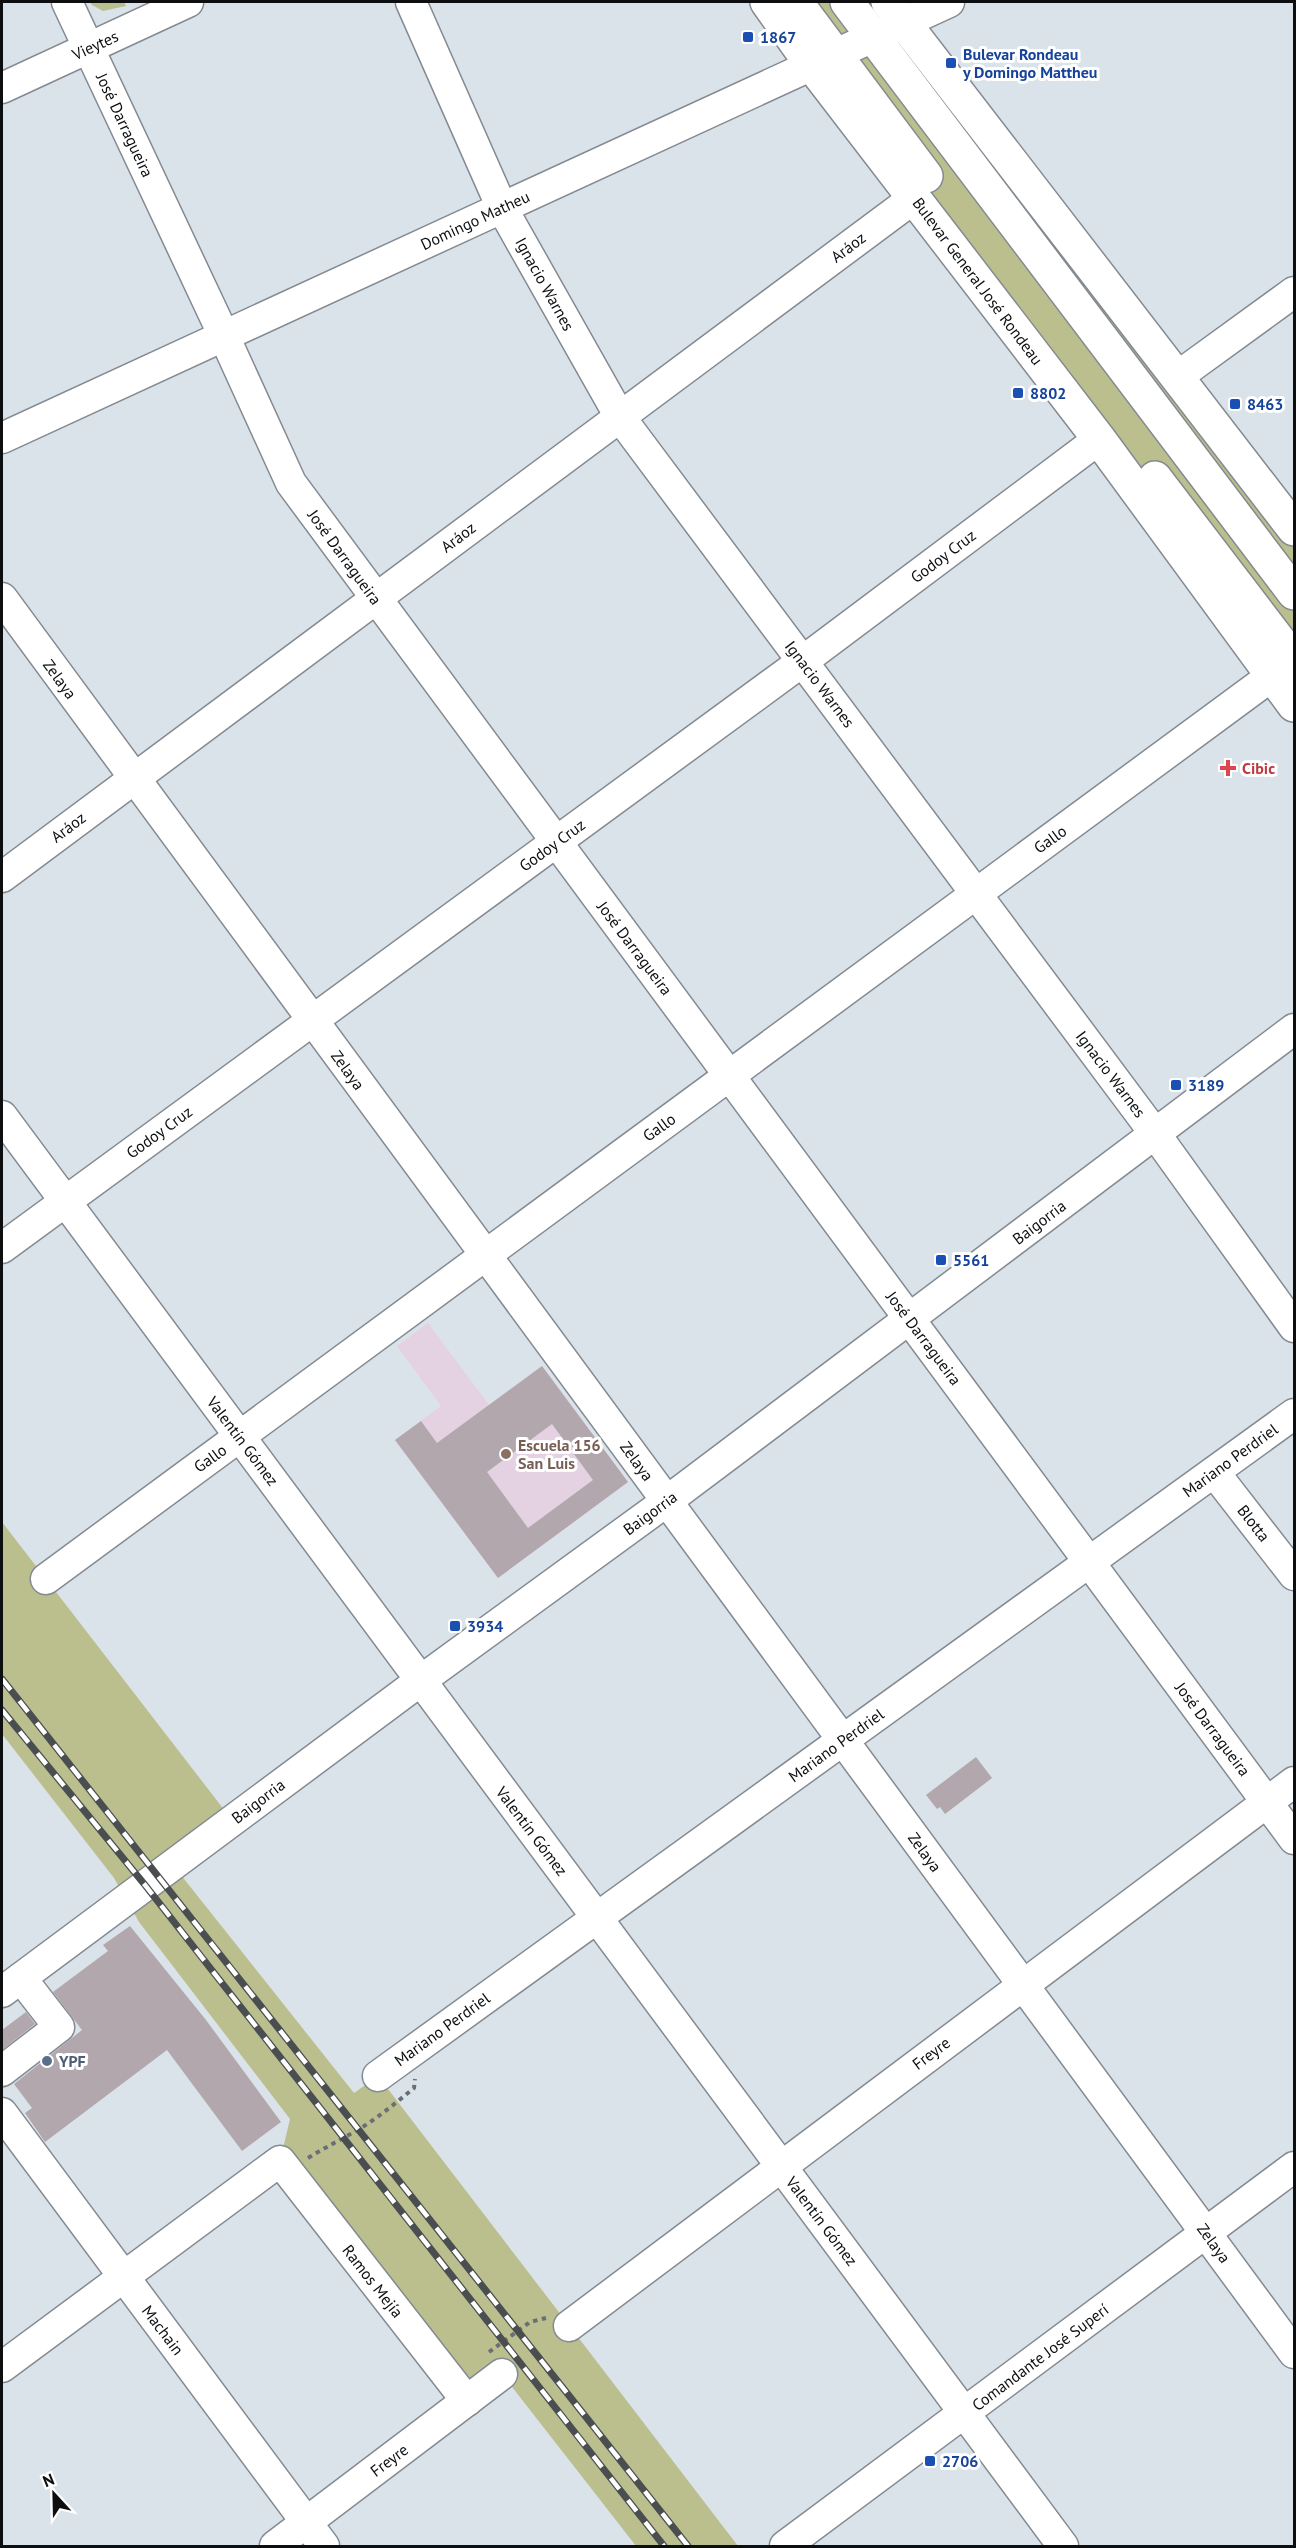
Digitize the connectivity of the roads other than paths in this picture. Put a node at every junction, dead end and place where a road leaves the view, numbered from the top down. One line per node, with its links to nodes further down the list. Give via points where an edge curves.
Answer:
1 (67, 2): 10 (street, José Darragueira)
2 (188, 2): 10 (street, Vieytes)
3 (411, 2): 15 (street, Ignacio Warnes)
4 (766, 2): 11 (main road, Bulevar General José Rondeau)
5 (796, 2): 11 (main road, Bulevar General José Rondeau)
6 (847, 2): 9 (main road)
7 (949, 2): 8 (street, Domingo Matheu)
8 (896, 12): 9 (street, Domingo Matheu); 13 (main road)
9 (873, 36): 11 (street, Domingo Matheu); 17 (main road)
10 (89, 47): 12 (street, Vieytes); 18 (street, José Darragueira)
11 (823, 58): 14 (main road, Bulevar General José Rondeau); 15 (street, Domingo Matheu); 24 (main road, Bulevar General José Rondeau, via 978,247)
12 (2, 88)
13 (989, 133): 17 (main road); 19 (main road)
14 (914, 198): 20 (street, Aráoz); 22 (main road, Bulevar General José Rondeau)
15 (502, 208): 18 (street, Domingo Matheu); 20 (street, Ignacio Warnes)
16 (1294, 292): 19 (street)
17 (1083, 315): 25 (main road)
18 (224, 336): 21 (street, Domingo Matheu); 27 (street, José Darragueira, via 291,483)
19 (1178, 377): 23 (main road)
20 (620, 417): 27 (street, Aráoz); 29 (street, Ignacio Warnes)
21 (2, 438)
22 (1099, 439): 28 (main road, Bulevar General José Rondeau); 29 (street, Godoy Cruz)
23 (1294, 529)
24 (1232, 579): 28 (main road); 30 (main road, Bulevar General José Rondeau)
25 (1294, 593)
26 (2, 598): 32 (street, Zelaya)
27 (376, 598): 32 (street, Aráoz); 33 (street, José Darragueira)
28 (1241, 632): 30 (main road, Bulevar General José Rondeau)
29 (803, 661): 33 (street, Godoy Cruz); 35 (street, Ignacio Warnes)
30 (1284, 668): 31 (main road, Bulevar General José Rondeau); 35 (street, Gallo)
31 (1294, 705)
32 (133, 779): 34 (street, Aráoz); 36 (street, Zelaya)
33 (556, 842): 36 (street, Godoy Cruz); 38 (street, José Darragueira)
34 (2, 877)
35 (976, 893): 38 (street, Gallo); 40 (street, Ignacio Warnes)
36 (312, 1021): 41 (street, Godoy Cruz); 43 (street, Zelaya)
37 (1294, 1029): 40 (street, Baigorria)
38 (729, 1075): 43 (street, Gallo); 44 (street, José Darragueira)
39 (2, 1116): 41 (street, Valentín Gómez)
40 (1156, 1135): 44 (street, Baigorria); 45 (street, Ignacio Warnes)
41 (65, 1201): 42 (street, Godoy Cruz); 47 (street, Valentín Gómez)
42 (2, 1248)
43 (485, 1255): 47 (street, Gallo); 49 (street, Zelaya)
44 (910, 1319): 49 (street, Baigorria); 50 (street, José Darragueira)
45 (1294, 1328)
46 (1294, 1414): 48 (street, Mariano Perdriel)
47 (239, 1436): 52 (street, Gallo); 53 (street, Valentín Gómez)
48 (1214, 1472): 50 (street, Mariano Perdriel); 51 (street, Blotta)
49 (666, 1502): 53 (street, Baigorria); 54 (street, Zelaya)
50 (1089, 1562): 54 (street, Mariano Perdriel); 56 (street, José Darragueira)
51 (1294, 1575)
52 (46, 1580)
53 (420, 1681): 58 (street, Valentín Gómez); 59 (street, Baigorria)
54 (843, 1740): 58 (street, Mariano Perdriel); 60 (street, Zelaya)
55 (1294, 1782): 56 (street, Freyre)
56 (1268, 1802): 57 (street, José Darragueira); 60 (street, Freyre)
57 (1294, 1839)
58 (597, 1918): 62 (street, Mariano Perdriel); 64 (street, Valentín Gómez)
59 (11, 1985): 61 (street, via 59,2027)
60 (1023, 1985): 64 (street, Freyre); 66 (street, Zelaya)
61 (2, 2071)
62 (378, 2076)
63 (2, 2114): 67 (street, Machain)
64 (781, 2166): 68 (street, Freyre); 73 (street, Valentín Gómez)
65 (1294, 2167): 66 (street, Comandante José Superí)
66 (1206, 2233): 69 (street, Zelaya); 73 (street, Comandante José Superí)
67 (123, 2275): 71 (street); 72 (street, Ramos Mejía, via 280,2161); 74 (street, Machain)
68 (560, 2321)
69 (1294, 2352)
70 (494, 2364): 72 (street, Freyre)
71 (2, 2367)
72 (467, 2401): 74 (street, Freyre)
73 (964, 2414): 77 (street, Comandante José Superí); 78 (street, Valentín Gómez)
74 (307, 2523): 75 (street, Freyre); 76 (street, Machain)
75 (275, 2547)
76 (324, 2547)
77 (785, 2547)
78 (1063, 2547)

